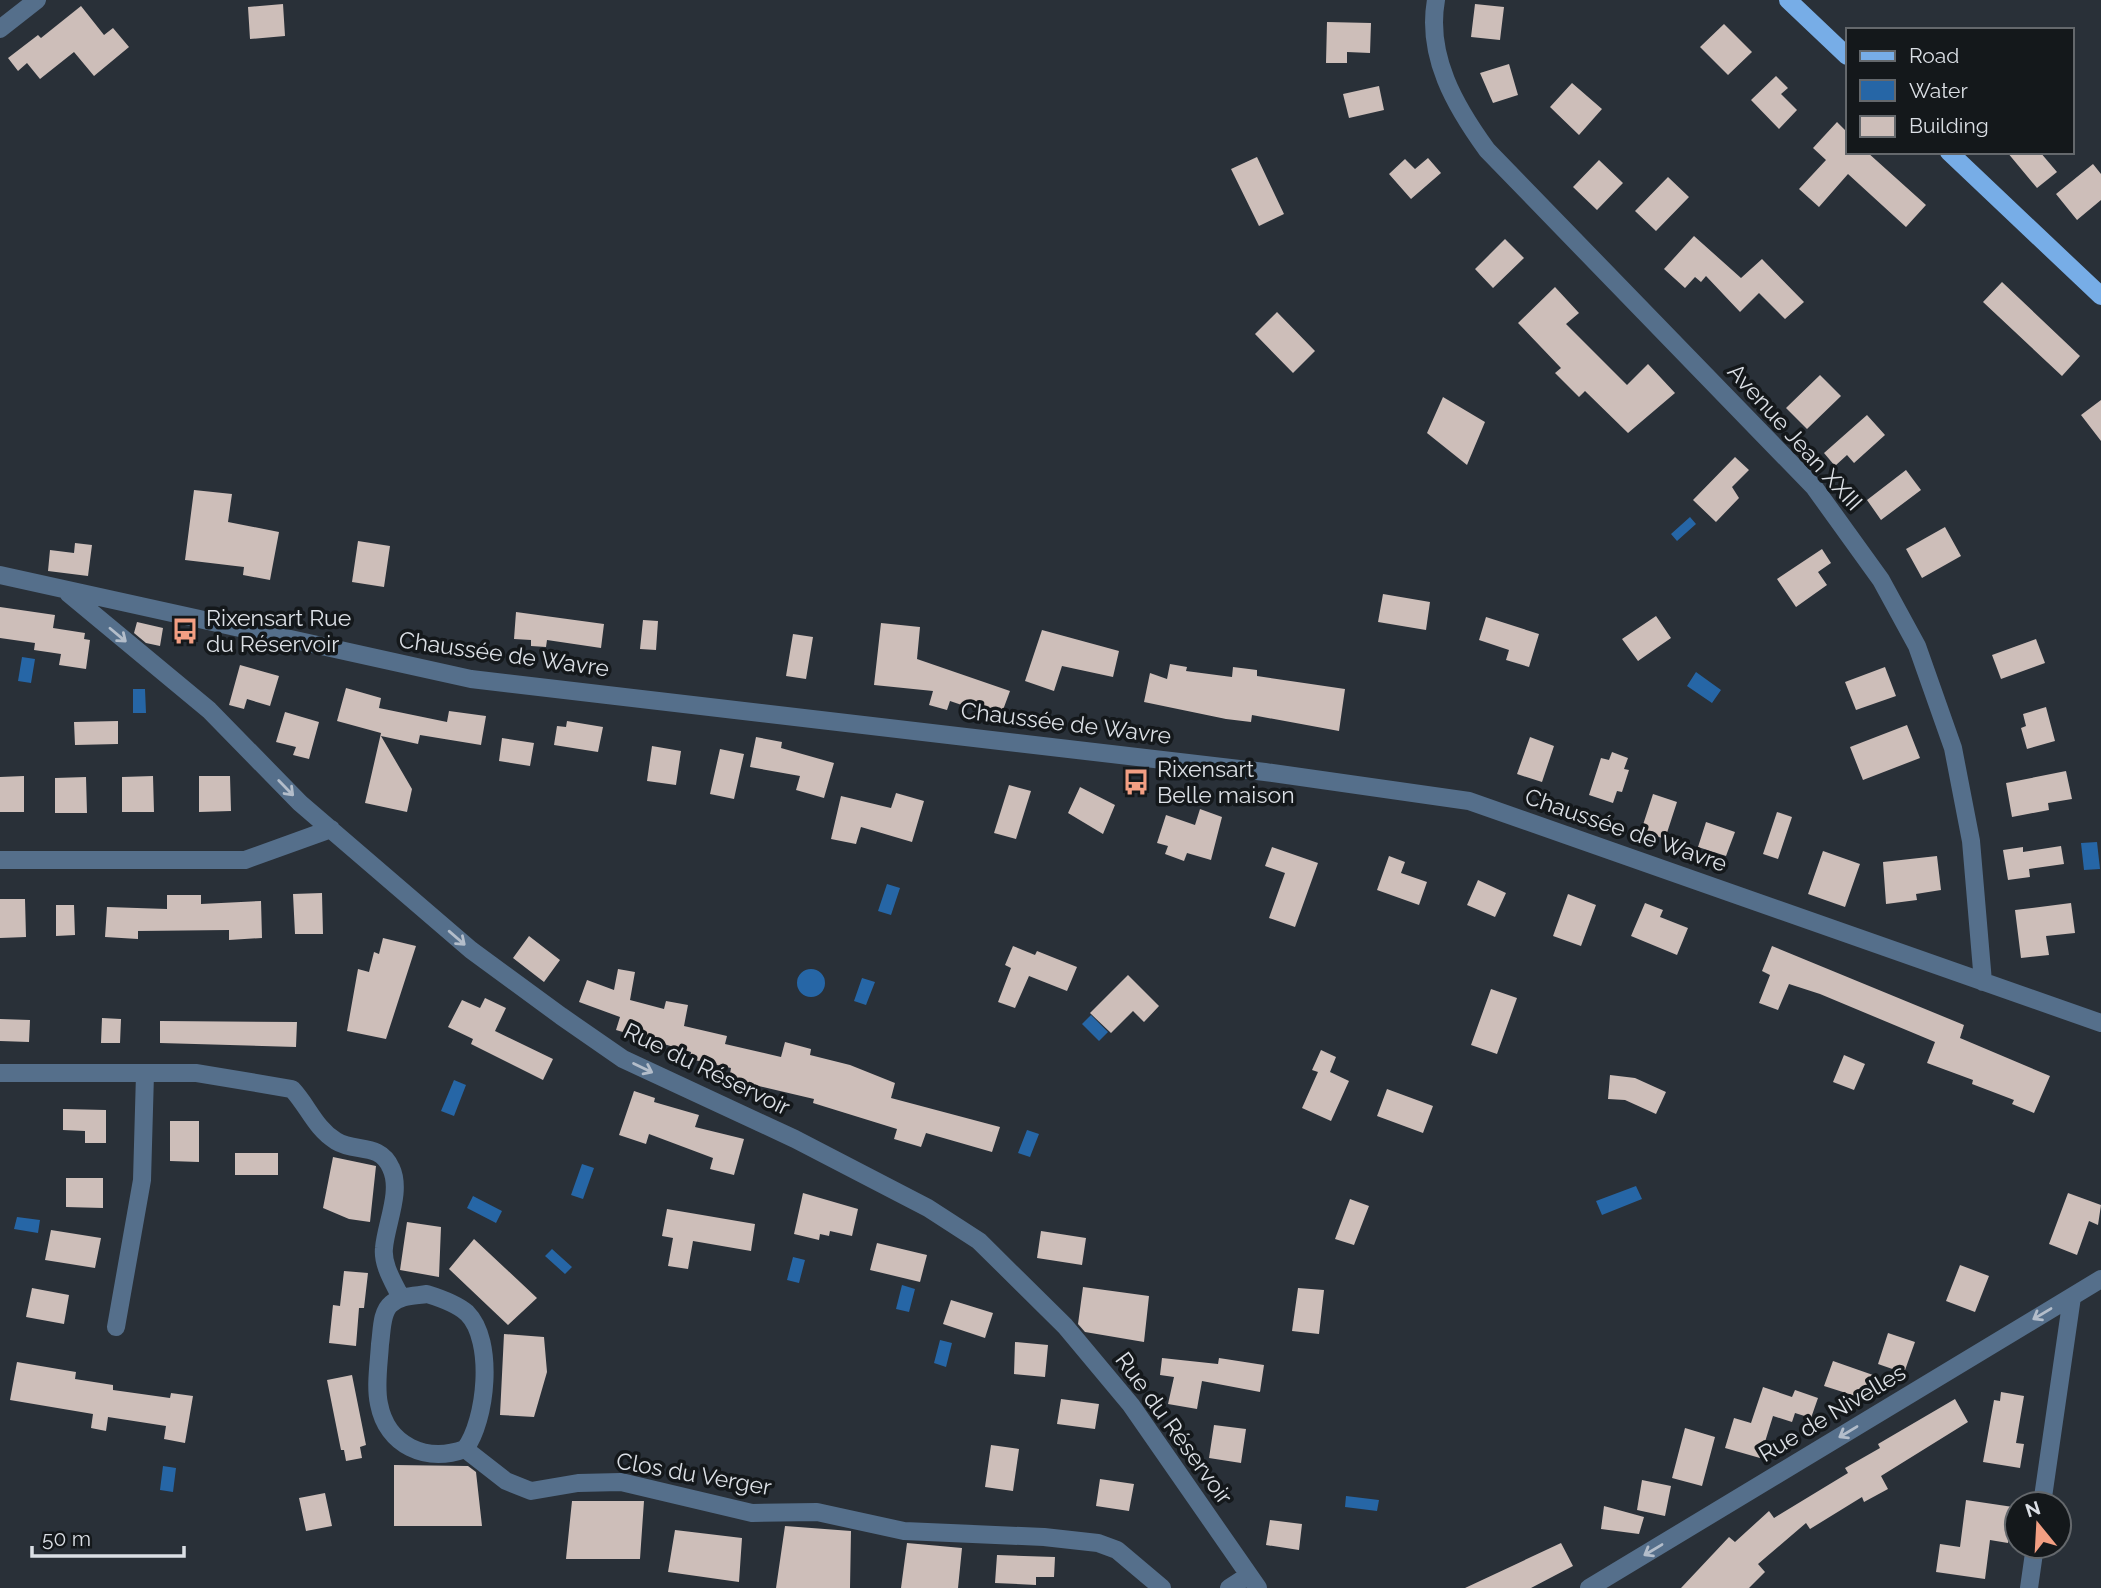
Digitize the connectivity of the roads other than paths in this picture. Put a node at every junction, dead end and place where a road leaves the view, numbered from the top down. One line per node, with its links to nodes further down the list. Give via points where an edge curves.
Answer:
1 (37, 0): 4 (street)
2 (1436, 0): 12 (street, Avenue Jean XXIII, via 1435,31 1442,72 1457,108 1486,150 1814,487 1904,619 1939,701 1953,748 1971,841)
3 (1788, 0): 5 (main road)
4 (0, 29)
5 (1846, 55)
6 (1950, 154): 7 (main road)
7 (2101, 296)
8 (0, 575): 9 (street, Chaussée de Wavre)
9 (66, 591): 10 (street, Rue du Réservoir, one-way to 10, via 209,710); 12 (street, Chaussée de Wavre, via 471,679 1240,769 1469,801)
10 (331, 829): 11 (street, via 245,860); 23 (street, Rue du Réservoir, one-way to 23, via 471,950 623,1059 795,1139 928,1208 979,1241 1065,1326 1131,1405)
11 (0, 860)
12 (1983, 982): 13 (street, Chaussée de Wavre)
13 (2101, 1023)
14 (0, 1073): 15 (street)
15 (145, 1074): 18 (street, via 197,1073 292,1089 315,1124 338,1143 380,1153 392,1169 393,1193 383,1250); 19 (street, via 142,1180)
16 (2101, 1279): 17 (street, Rue de Nivelles)
17 (2072, 1297): 21 (street); 26 (street, Rue de Nivelles, one-way to 26)
18 (401, 1298): 20 (street, via 427,1294 446,1301 467,1313 476,1328 485,1368 476,1435); 20 (street, via 389,1305 382,1322 379,1404 389,1430 404,1447 434,1456)
19 (116, 1326)
20 (465, 1449): 24 (street, Clos du Verger, via 506,1481 531,1491 621,1482 752,1513 817,1512 904,1531 1098,1543 1127,1557)
21 (2044, 1490)
22 (2033, 1560): 27 (street)
23 (1254, 1581): 25 (street)
24 (1161, 1588)
25 (1229, 1588)
26 (1589, 1588)
27 (2029, 1588)

